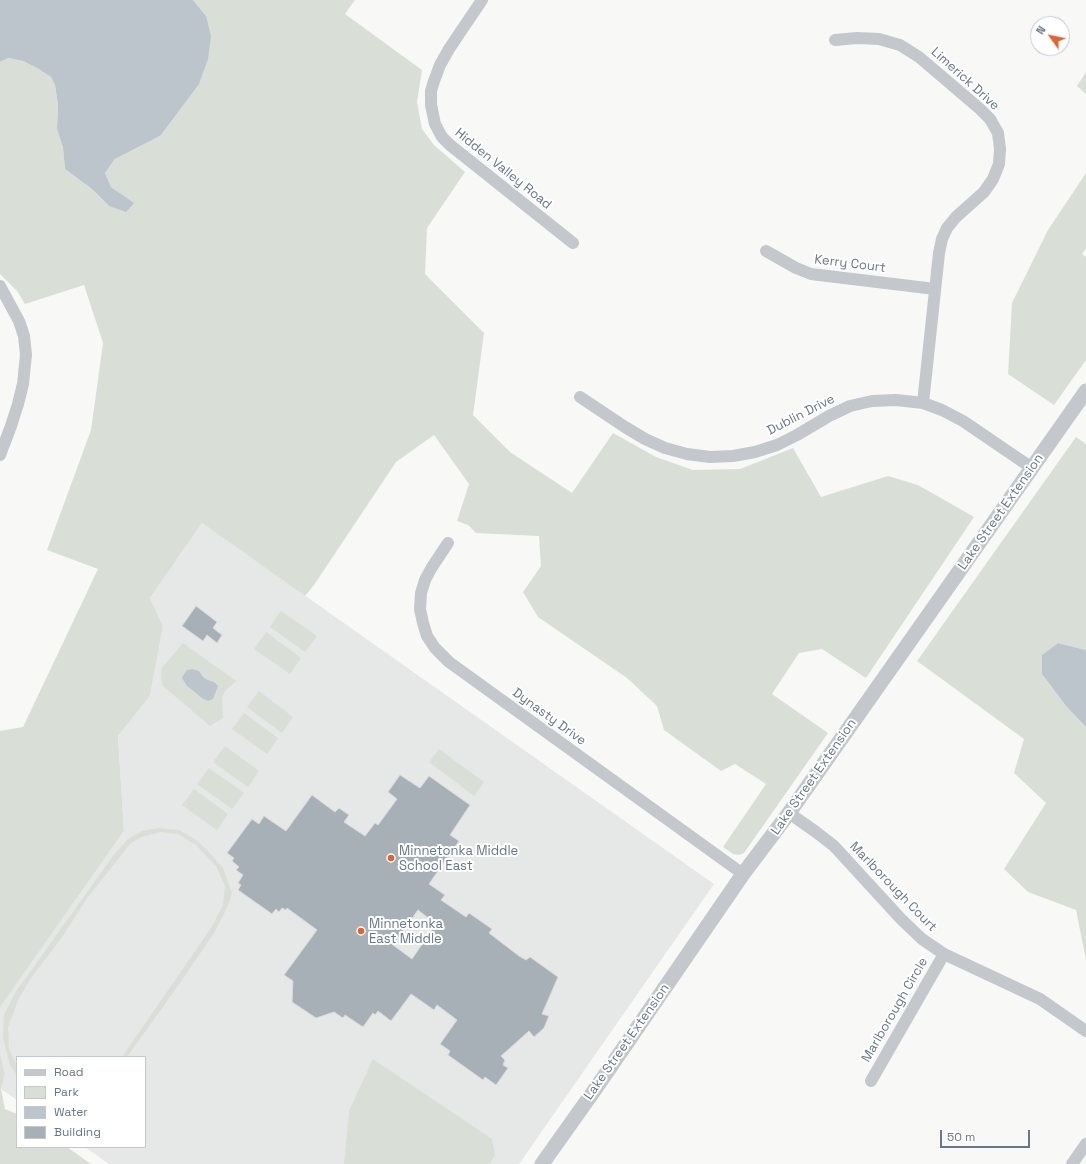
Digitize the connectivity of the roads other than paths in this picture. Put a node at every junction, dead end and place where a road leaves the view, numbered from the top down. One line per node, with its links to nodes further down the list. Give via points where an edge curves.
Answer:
1 (482, 0): 3 (street, Hidden Valley Road, via 449,49 434,81 431,106 435,124 450,145)
2 (835, 40): 6 (street, Limerick Drive, via 879,39 900,45 919,57 980,109 998,133 999,164 993,179 984,192 947,228 942,239)
3 (573, 243)
4 (766, 251): 6 (street, Kerry Court, via 811,274)
5 (0, 286): 10 (street, via 20,320 26,355 18,404)
6 (935, 289): 9 (street, Limerick Drive)
7 (1086, 391): 11 (street, Lake Street Extension)
8 (580, 397): 9 (street, Dublin Drive, via 652,442 687,454 710,457 755,452 777,445 850,406 872,401 896,400)
9 (923, 403): 11 (street, Dublin Drive, via 963,421)
10 (0, 455)
11 (1032, 468): 13 (street, Lake Street Extension)
12 (448, 543): 14 (street, Dynasty Drive, via 432,567 421,593 420,609 423,623 427,636 435,648 449,662)
13 (789, 813): 14 (street, Lake Street Extension); 15 (street, Marlborough Court, via 834,846 901,919 922,939)
14 (743, 874): 19 (street, Lake Street Extension)
15 (944, 954): 16 (street, Marlborough Court, via 1040,1000); 17 (street, Marlborough Circle)
16 (1086, 1031)
17 (871, 1080)
18 (1086, 1144): 20 (street)
19 (542, 1164)
20 (1072, 1164)

